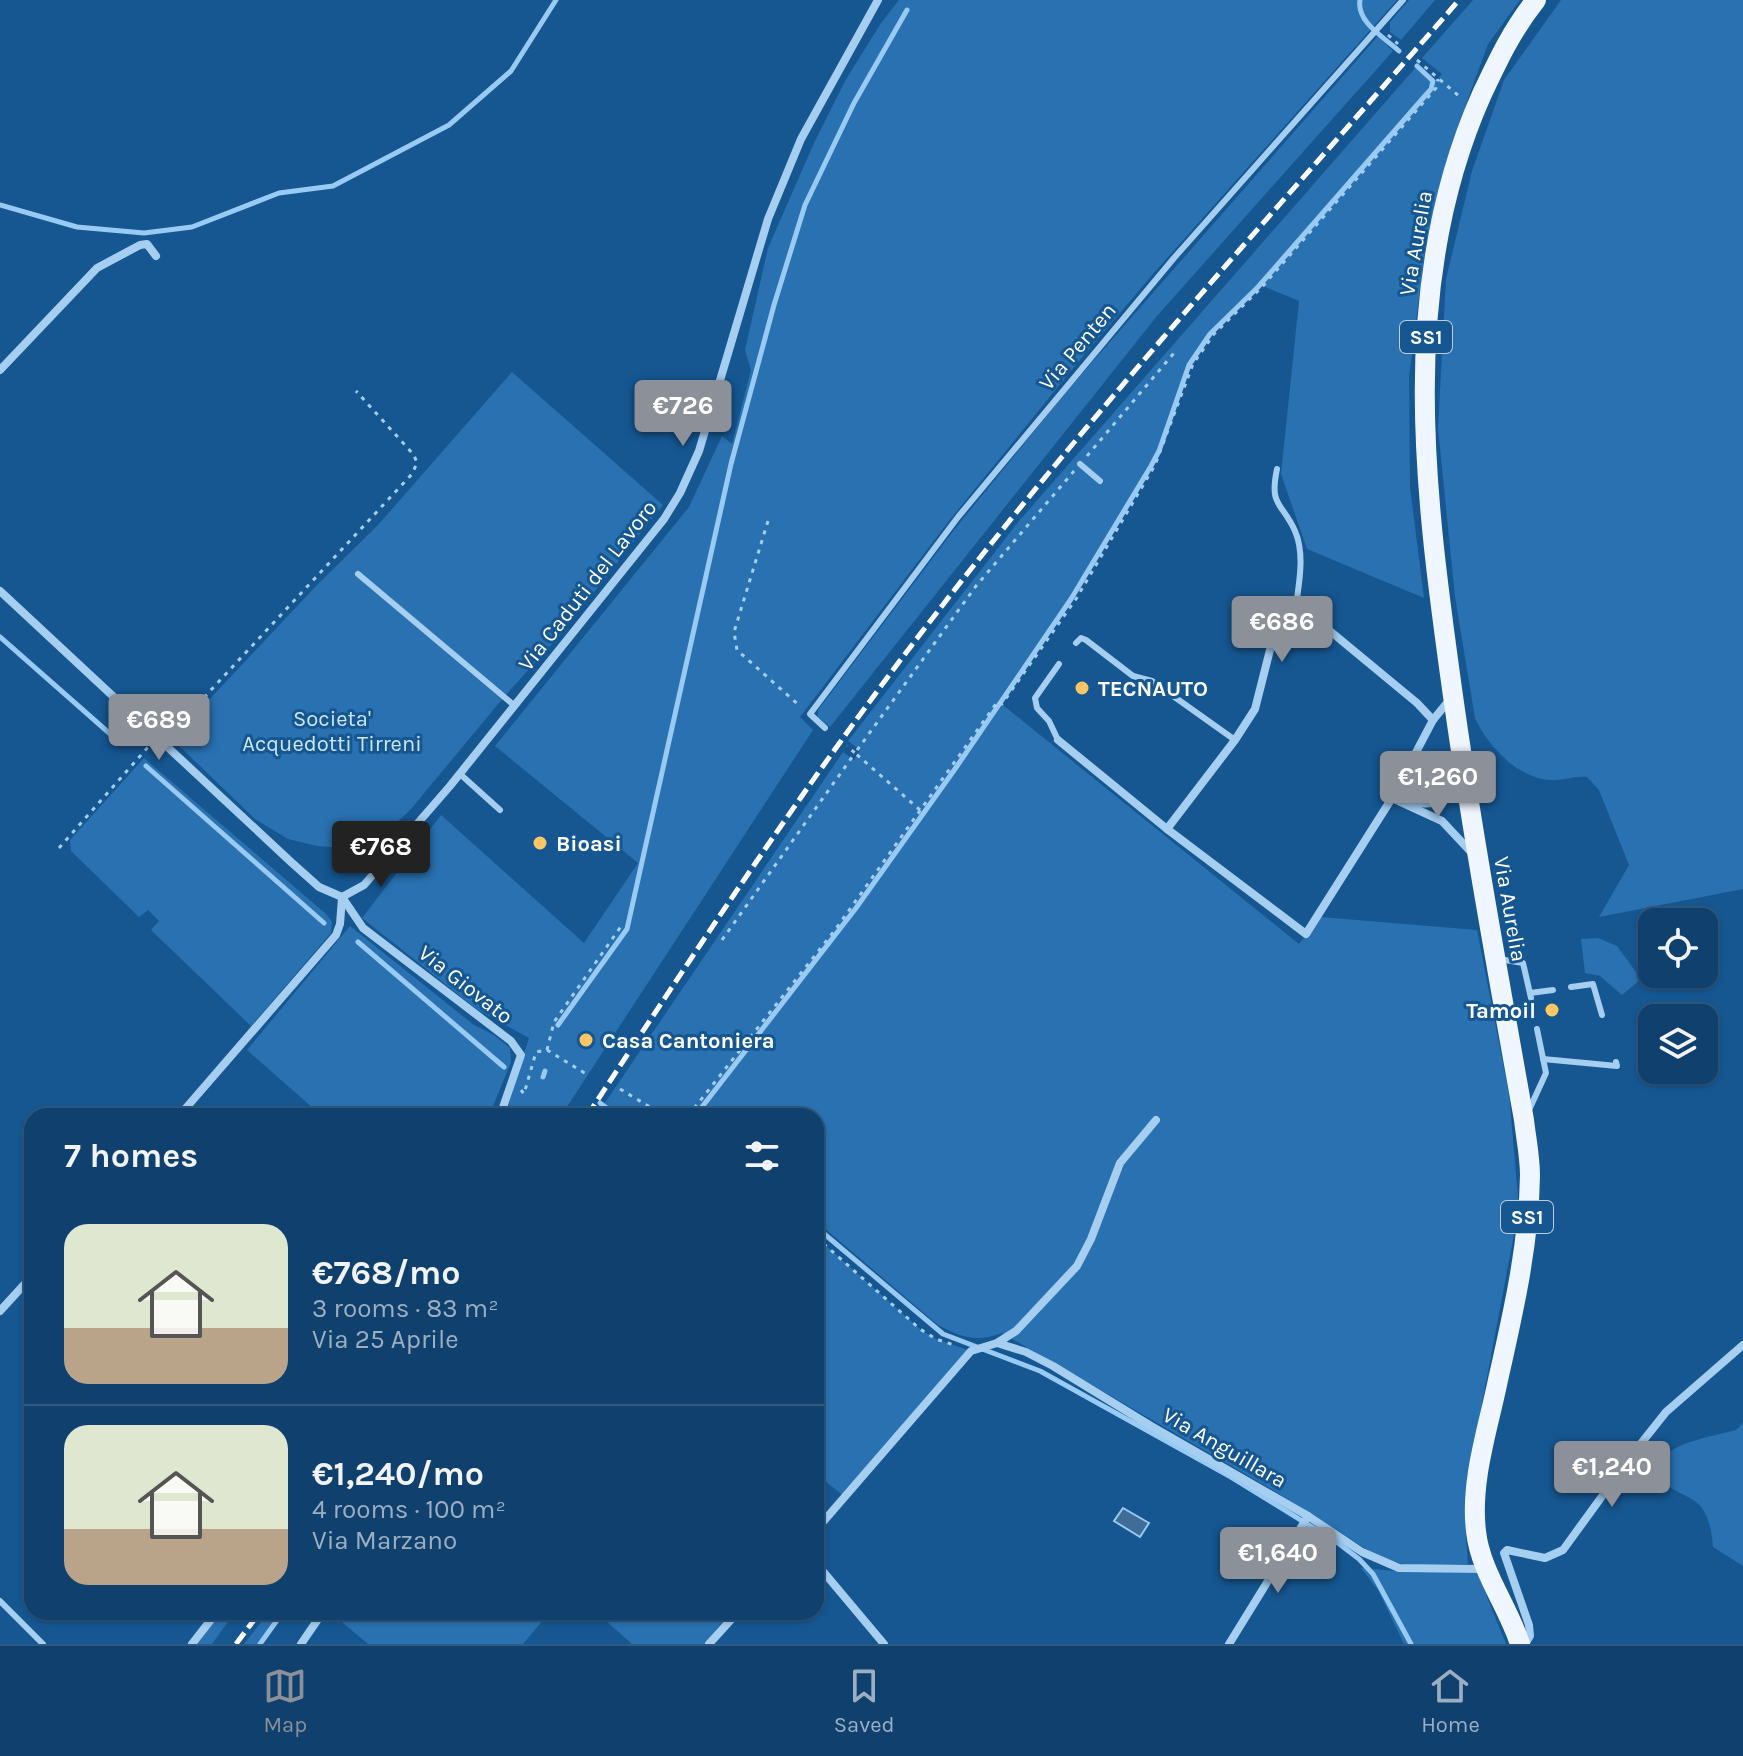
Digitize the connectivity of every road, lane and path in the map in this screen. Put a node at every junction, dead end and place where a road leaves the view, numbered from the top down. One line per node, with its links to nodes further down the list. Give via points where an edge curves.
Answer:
1 (878, 0): 21 (street, Via Caduti del Lavoro, via 801,139 768,219 699,451 680,493)
2 (1403, 0): 22 (lane, Via Penten, via 1174,258 958,517)
3 (1536, 0): 6 (main road, Via Aurelia / SS1, via 1515,26)
4 (1417, 60): 5 (path)
5 (1438, 79): 6 (path); 35 (path, via 1436,88 1262,287 1214,334 1193,364 1155,465 1076,599)
6 (1475, 109): 20 (main road, Via Aurelia / SS1, via 1450,181 1432,262 1425,351 1425,461)
7 (156, 256): 9 (street, via 147,244 140,245 97,268)
8 (1174, 353): 11 (path)
9 (0, 370)
10 (356, 391): 25 (path, via 414,455 412,474)
11 (1080, 464): 13 (lane); 29 (path, via 976,586)
12 (1277, 469): 17 (lane, via 1275,502 1295,531 1299,550)
13 (1100, 481)
14 (768, 521): 22 (path, via 735,642 737,650)
15 (358, 574): 21 (lane)
16 (0, 591): 25 (street)
17 (1296, 606): 23 (street); 27 (street, via 1283,615 1255,709)
18 (1076, 643): 27 (lane, via 1086,640)
19 (1059, 664): 26 (lane, via 1035,698)
20 (1453, 696): 23 (street); 32 (main road, Via Aurelia / SS1)
21 (515, 706): 30 (street, Via Caduti del Lavoro)
22 (810, 714): 24 (lane)
23 (1433, 720): 31 (street)
24 (825, 728)
25 (159, 740): 37 (path); 39 (street, via 300,871)
26 (1058, 740): 36 (street)
27 (1235, 740): 36 (street)
28 (847, 746): 29 (path)
29 (855, 753): 35 (path); 41 (path)
30 (460, 774): 34 (lane); 39 (street, Via Caduti del Lavoro, via 364,885)
31 (1404, 776): 32 (street, via 1428,771); 33 (street)
32 (1464, 778): 33 (street, via 1438,803); 38 (main road, Via Aurelia / SS1)
33 (1392, 798): 36 (street, via 1306,934); 38 (street, via 1442,821)
34 (500, 810)
35 (920, 810): 54 (path, via 835,930)
36 (1167, 829)
37 (59, 848)
38 (1479, 864): 42 (main road, Via Aurelia / SS1)
39 (342, 897): 51 (street, via 336,935); 52 (street, Via Giovato, via 363,928 511,1041 521,1055)
40 (622, 925): 49 (path, via 554,1022 547,1050)
41 (722, 940)
42 (1496, 959): 44 (lane, via 1523,963 1530,996); 56 (main road, Via Aurelia / SS1)
43 (1571, 987): 45 (lane, via 1593,984)
44 (1553, 990)
45 (1602, 1015)
46 (1537, 1029): 47 (lane)
47 (1543, 1059): 48 (lane, via 1617,1066); 56 (lane, via 1546,1073)
48 (1616, 1062)
49 (588, 1075)
50 (620, 1089): 53 (path)
51 (186, 1108)
52 (503, 1108)
53 (652, 1108)
54 (694, 1108)
55 (1156, 1120): 60 (street, via 1120,1163 1077,1266 1016,1331)
56 (1524, 1120): 65 (main road, Via Aurelia / SS1, via 1530,1173 1526,1226 1475,1508 1478,1545)
57 (824, 1244): 62 (path, via 920,1329)
58 (24, 1285): 59 (street)
59 (0, 1311)
60 (997, 1343): 62 (street); 63 (street, Via Anguillara, via 1026,1352)
61 (1743, 1345): 77 (street, via 1666,1412 1563,1550 1545,1558 1504,1553 1529,1625 1530,1636)
62 (971, 1351): 64 (street)
63 (1308, 1516): 65 (street, Via Anguillara, via 1362,1552 1399,1568); 76 (street)
64 (824, 1521)
65 (1487, 1569): 77 (main road, Via Aurelia / SS1)
66 (824, 1573): 75 (street)
67 (0, 1601): 71 (lane)
68 (211, 1620): 72 (street)
69 (318, 1620): 73 (street)
70 (731, 1620): 74 (street)
71 (43, 1644)
72 (192, 1644)
73 (301, 1644)
74 (709, 1644)
75 (884, 1644)
76 (1229, 1644)
77 (1523, 1644)

